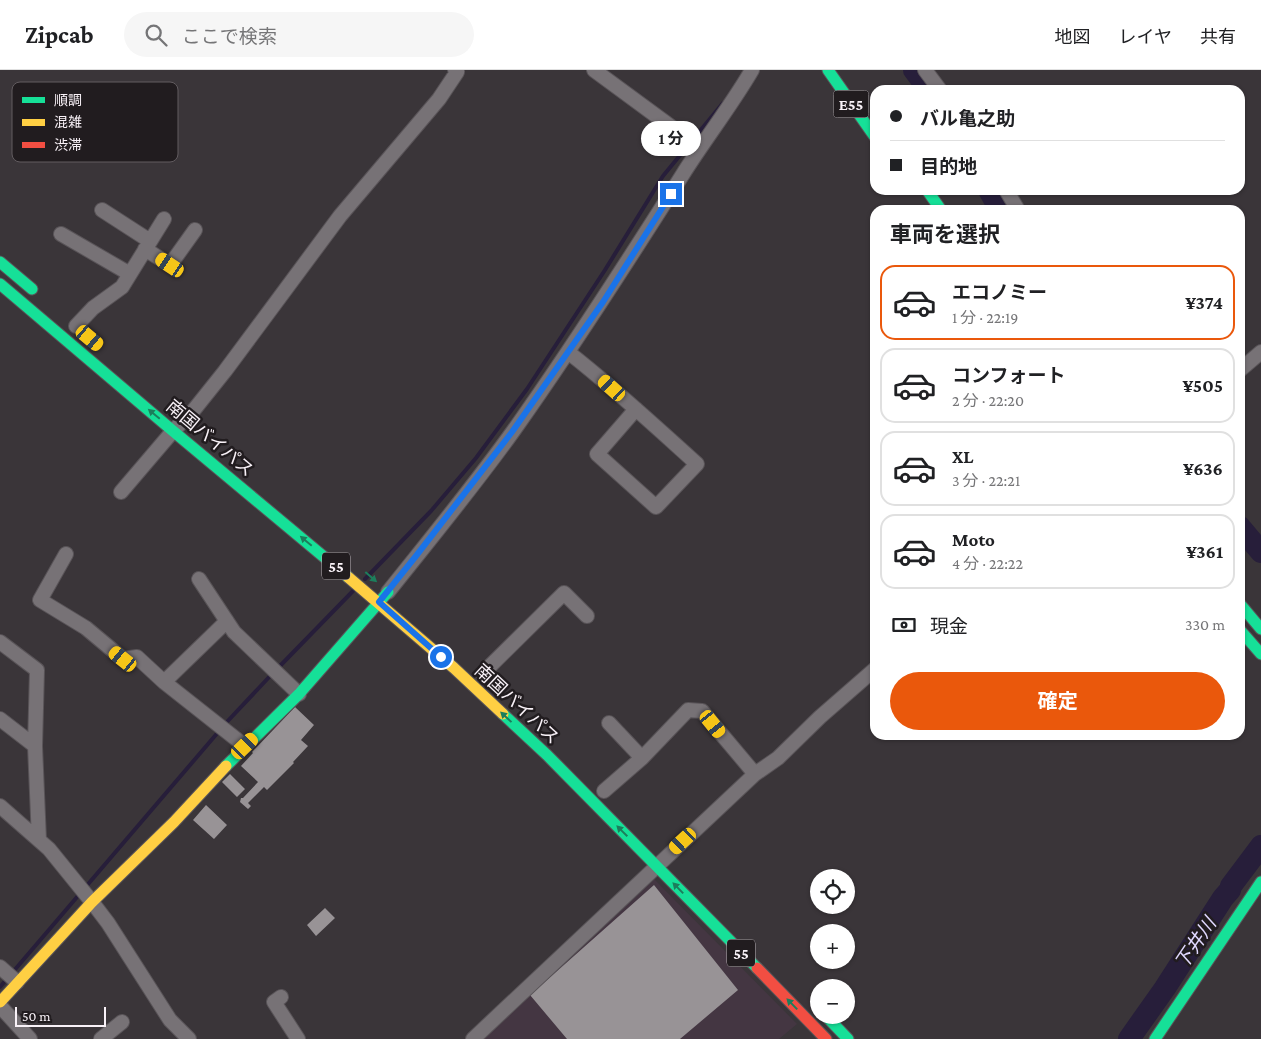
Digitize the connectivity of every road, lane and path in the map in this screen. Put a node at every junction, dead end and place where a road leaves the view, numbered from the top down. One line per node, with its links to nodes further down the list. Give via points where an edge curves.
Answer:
1 (455, 70): 24 (street, via 457,72 439,99 340,216 225,371)
2 (594, 70): 9 (street)
3 (752, 70): 9 (street)
4 (828, 70): 7 (main road, E55); 8 (main road, E55)
5 (925, 70): 6 (street)
6 (936, 85)
7 (870, 116)
8 (870, 130)
9 (700, 148): 20 (street)
10 (102, 210): 14 (street)
11 (164, 219): 14 (street)
12 (195, 230): 14 (street, via 170,265)
13 (60, 234): 16 (street)
14 (148, 245): 16 (street)
15 (0, 262): 18 (main road)
16 (130, 274): 19 (street, via 122,286 93,308)
17 (0, 284): 24 (main road, 南国バイパス / 55, one-way to 17)
18 (42, 297)
19 (77, 326)
20 (568, 352): 23 (street); 28 (street, via 509,436)
21 (1261, 352): 22 (street)
22 (1245, 366)
23 (636, 409): 23 (street, via 697,464 656,507 597,454)
24 (173, 431): 25 (street); 28 (main road, 南国バイパス / 55, one-way to 24)
25 (121, 492)
26 (66, 554): 39 (street, via 40,600 86,628 123,659 137,657)
27 (199, 579): 31 (street)
28 (386, 594): 40 (main road); 50 (main road, 南国バイパス / 55, one-way to 28)
29 (1245, 610): 32 (main road)
30 (587, 616): 38 (street, via 564,593)
31 (226, 621): 39 (street); 40 (street)
32 (1261, 629)
33 (1245, 636): 35 (main road)
34 (0, 642): 43 (street, via 37,670)
35 (1261, 654)
36 (472, 665): 38 (main road, 南国バイパス)
37 (870, 673): 46 (street, via 778,758)
38 (486, 678)
39 (164, 682): 44 (street)
40 (299, 694): 44 (main road)
41 (0, 719): 43 (street)
42 (609, 723): 45 (street)
43 (35, 746): 49 (street)
44 (245, 746): 52 (main road, via 174,822)
45 (642, 758): 46 (street, via 688,710 702,711); 47 (street)
46 (755, 774): 50 (street)
47 (604, 791)
48 (0, 806): 49 (street)
49 (39, 840): 52 (street)
50 (656, 866): 64 (street); 65 (main road, 南国バイパス / 55, one-way to 50)
51 (1261, 882): 67 (main road)
52 (92, 902): 54 (main road); 62 (street, via 170,1020)
53 (0, 967): 54 (street)
54 (17, 982): 56 (main road)
55 (281, 997): 63 (street, via 274,1002)
56 (0, 1002)
57 (0, 1006): 60 (street)
58 (122, 1022): 61 (street)
59 (834, 1024): 66 (main road)
60 (30, 1039)
61 (101, 1039)
62 (189, 1039)
63 (298, 1039)
64 (473, 1039)
65 (826, 1039)
66 (848, 1039)
67 (1155, 1039)

